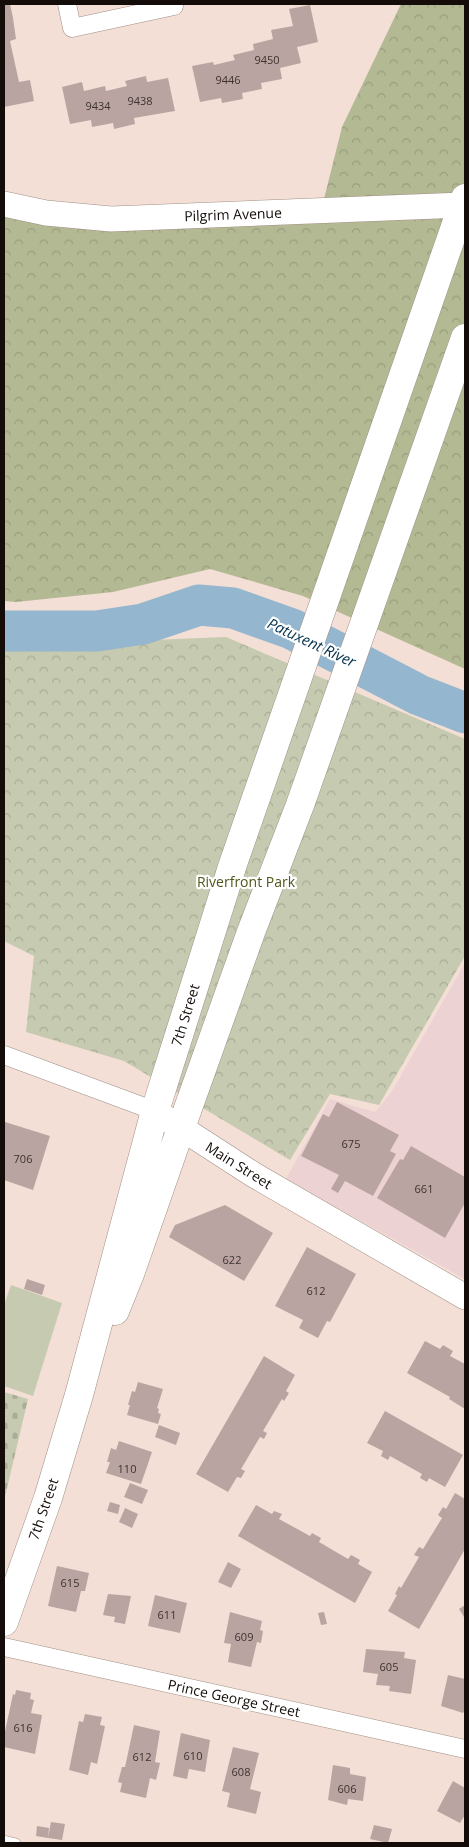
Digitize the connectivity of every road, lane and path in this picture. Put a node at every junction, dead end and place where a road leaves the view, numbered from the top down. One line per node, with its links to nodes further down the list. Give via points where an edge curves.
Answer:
1 (67, 4): 2 (street, via 72,28)
2 (173, 4)
3 (464, 203): 4 (street, Pilgrim Avenue, via 110,219 46,213); 7 (main road, 7th Street, via 233,864)
4 (4, 204)
5 (465, 338): 8 (main road, 7th Street, via 300,805)
6 (4, 1055): 7 (street, Main Street)
7 (155, 1111): 8 (street, Main Street); 10 (main road, 7th Street)
8 (181, 1128): 9 (street, Main Street, via 254,1175); 10 (main road, 7th Street, via 130,1274)
9 (465, 1297)
10 (79, 1395): 11 (main road, 7th Street, via 48,1498)
11 (4, 1619)
12 (4, 1647): 13 (street, Prince George Street)
13 (465, 1749)
14 (4, 1840): 15 (lane)
15 (16, 1843)

